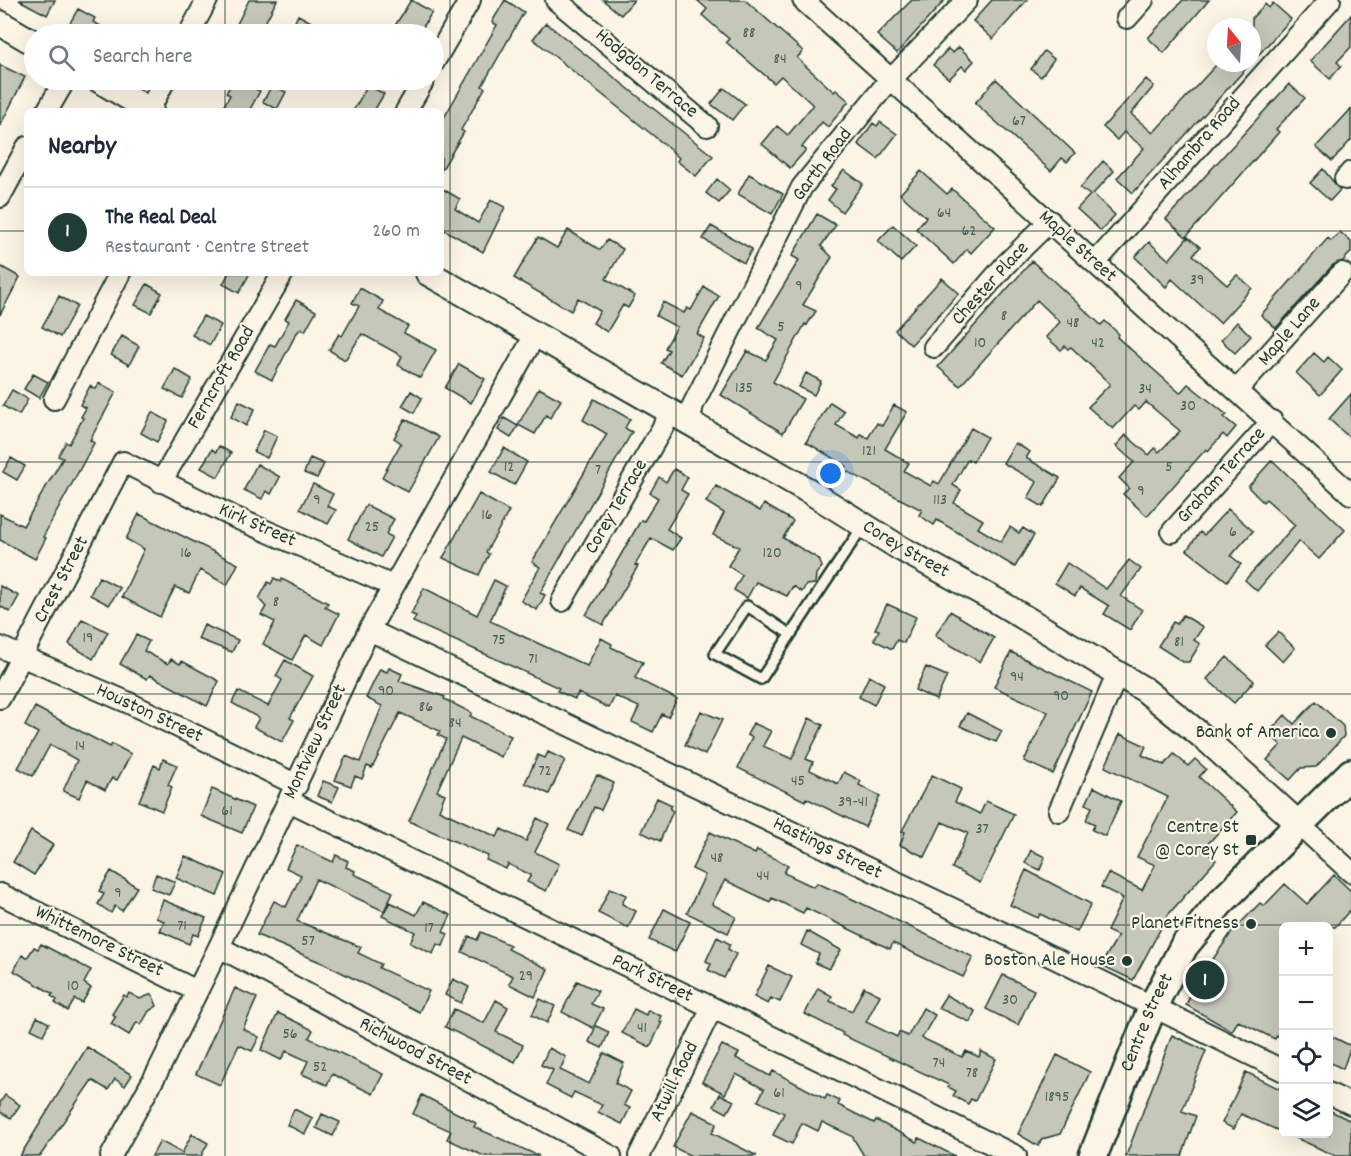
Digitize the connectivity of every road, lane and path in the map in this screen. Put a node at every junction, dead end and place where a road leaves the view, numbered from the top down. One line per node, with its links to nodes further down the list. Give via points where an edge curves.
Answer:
1 (207, 0): 10 (street)
2 (470, 0): 12 (street)
3 (556, 0): 22 (street, Hodgdon Terrace)
4 (803, 0): 13 (street, Maple Street)
5 (967, 0): 13 (street, Garth Road)
6 (1143, 0): 8 (street)
7 (1330, 0): 26 (street, Alhambra Road)
8 (1127, 18)
9 (0, 22): 11 (street)
10 (194, 24)
11 (24, 37)
12 (444, 45)
13 (892, 79): 25 (street, Maple Street); 35 (street, Garth Road, via 802,187 693,405)
14 (59, 90): 18 (street)
15 (116, 90): 19 (street)
16 (160, 90): 20 (street)
17 (418, 90): 21 (street)
18 (49, 108)
19 (147, 108)
20 (151, 108)
21 (408, 108)
22 (706, 126)
23 (24, 153): 24 (street)
24 (0, 197)
25 (1050, 221): 26 (street, Maple Street); 32 (street, Chester Place, via 1007,263)
26 (1095, 263): 33 (street, Maple Street)
27 (1342, 273): 33 (street, Maple Lane)
28 (118, 276): 34 (street)
29 (280, 276): 38 (street, Ferncroft Road)
30 (433, 276): 31 (street, Corey Street)
31 (535, 335): 35 (street, Corey Street); 42 (street, Montview Street)
32 (934, 347)
33 (1237, 390): 36 (street, Maple Street)
34 (54, 399)
35 (680, 418): 40 (street, Corey Street); 43 (street, Corey Terrace)
36 (1272, 421): 39 (street, Maple Street); 41 (street, Graham Terrace)
37 (123, 462): 38 (street, Kirk Street); 47 (street, Crest Street)
38 (161, 482): 42 (street, Kirk Street)
39 (1351, 494)
40 (863, 525): 45 (lane); 48 (street, Corey Street)
41 (1172, 532)
42 (393, 586): 44 (street, Montview Street)
43 (562, 601)
44 (369, 630): 51 (street, Montview Street); 59 (street, Hastings Street)
45 (790, 634): 45 (lane, via 747,606 715,654 760,679)
46 (0, 647): 47 (street, Houston Street)
47 (21, 658): 49 (street, Crest Street); 51 (street, Houston Street, via 127,702)
48 (1117, 675): 52 (street); 53 (street, Corey Street, via 1145,690 1186,722)
49 (0, 698)
50 (1351, 773): 53 (main road, Centre Street)
51 (293, 793): 56 (street, Montview Street); 58 (street, Park Street)
52 (1059, 811)
53 (1300, 825): 54 (street, Corey Street); 59 (main road, Centre Street, via 1206,918 1176,960)
54 (1351, 872)
55 (0, 894): 57 (street, Whittemore Street)
56 (219, 947): 57 (street, Montview Street); 64 (street, Richwood Street)
57 (196, 991): 63 (street, Montview Street)
58 (712, 1008): 65 (street, Atwill Road); 66 (street, Park Street)
59 (1152, 1008): 60 (street, Hastings Street); 67 (main road, Centre Street)
60 (1279, 1069)
61 (1333, 1095): 62 (street)
62 (1351, 1104)
63 (111, 1156)
64 (610, 1156)
65 (639, 1156)
66 (1016, 1156)
67 (1093, 1156)

